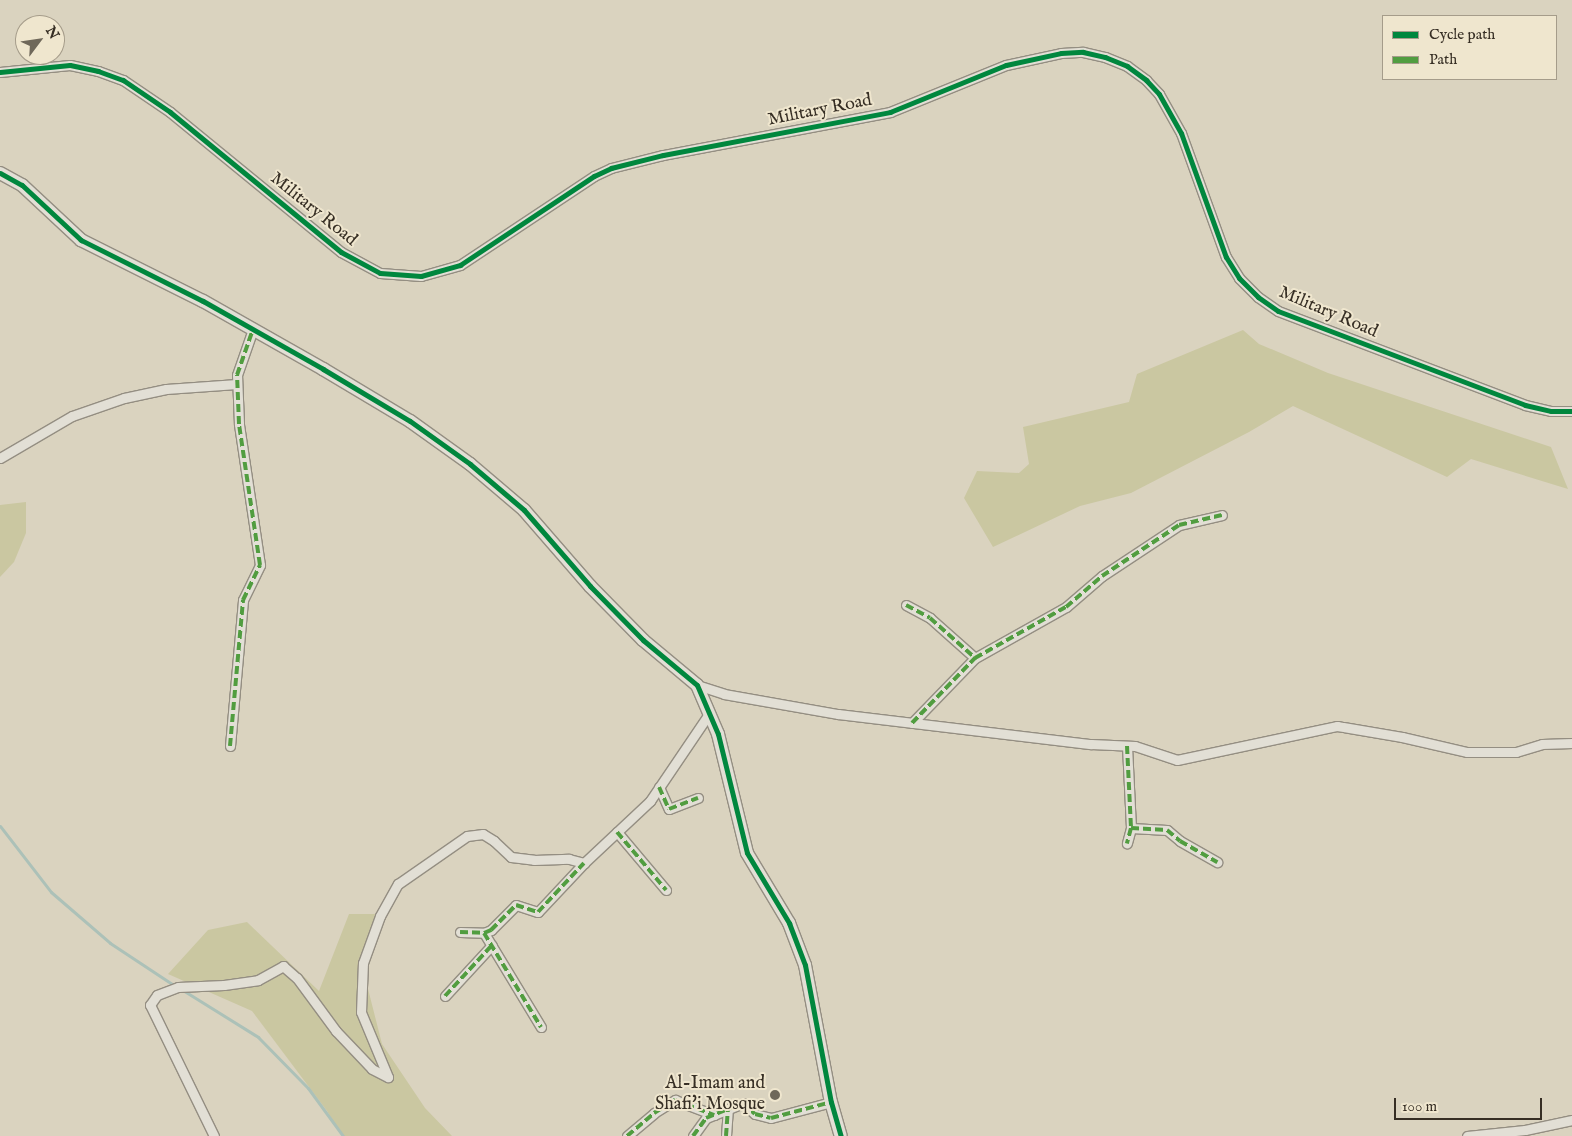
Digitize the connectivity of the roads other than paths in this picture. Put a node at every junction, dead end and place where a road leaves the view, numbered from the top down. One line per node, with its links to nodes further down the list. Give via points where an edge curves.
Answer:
1 (0, 72): 5 (street, Military Road, via 70,65 123,80 170,112 341,252 380,273 421,276 460,265 610,168 890,112 1006,65 1061,53 1083,52 1127,66 1159,94 1181,133 1226,257 1239,278 1258,297 1278,311 1525,405)
2 (0, 173): 3 (street, via 22,185 81,240)
3 (253, 329): 4 (street, via 237,375); 10 (street, via 410,421 470,464 524,510 590,586 644,640)
4 (237, 384): 6 (street, via 166,389 124,398 72,416); 14 (street, via 238,424 260,565 243,600)
5 (1572, 412)
6 (0, 458)
7 (1222, 515): 9 (street, via 1178,525 1102,576 1066,607)
8 (906, 605): 9 (street, via 930,618)
9 (975, 658): 12 (street)
10 (697, 686): 11 (street); 12 (street, via 724,694 838,714)
11 (709, 714): 16 (street); 29 (street, via 718,734 747,853 789,923 805,965)
12 (912, 723): 15 (street)
13 (1572, 743): 15 (street, via 1542,744 1516,752 1467,752 1402,736 1337,726 1177,760)
14 (230, 746)
15 (1127, 746): 18 (street)
16 (659, 787): 17 (street, via 669,809); 19 (street, via 650,801)
17 (698, 798)
18 (1131, 828): 20 (street); 21 (street, via 1167,830)
19 (616, 832): 22 (street); 23 (street)
20 (1127, 843)
21 (1217, 862)
22 (584, 863): 25 (street, via 538,912 516,905 492,930); 33 (street, via 569,859 511,857 484,834 467,836 398,884 380,916 363,963 361,1012 388,1077 372,1069 342,1037 297,978 283,966 258,980 178,987 157,995 150,1005)
23 (666, 890)
24 (460, 932): 25 (street)
25 (484, 933): 26 (street)
26 (492, 945): 27 (street); 28 (street)
27 (445, 996)
28 (542, 1027)
29 (831, 1102): 30 (street, via 771,1118 755,1114 743,1103); 37 (street)
30 (728, 1109): 31 (street); 36 (street)
31 (714, 1115): 34 (street, via 675,1100); 35 (street, via 706,1118)
32 (1572, 1120): 38 (street, via 1525,1130)
33 (214, 1136)
34 (627, 1136)
35 (693, 1136)
36 (726, 1136)
37 (841, 1136)
38 (1467, 1136)

